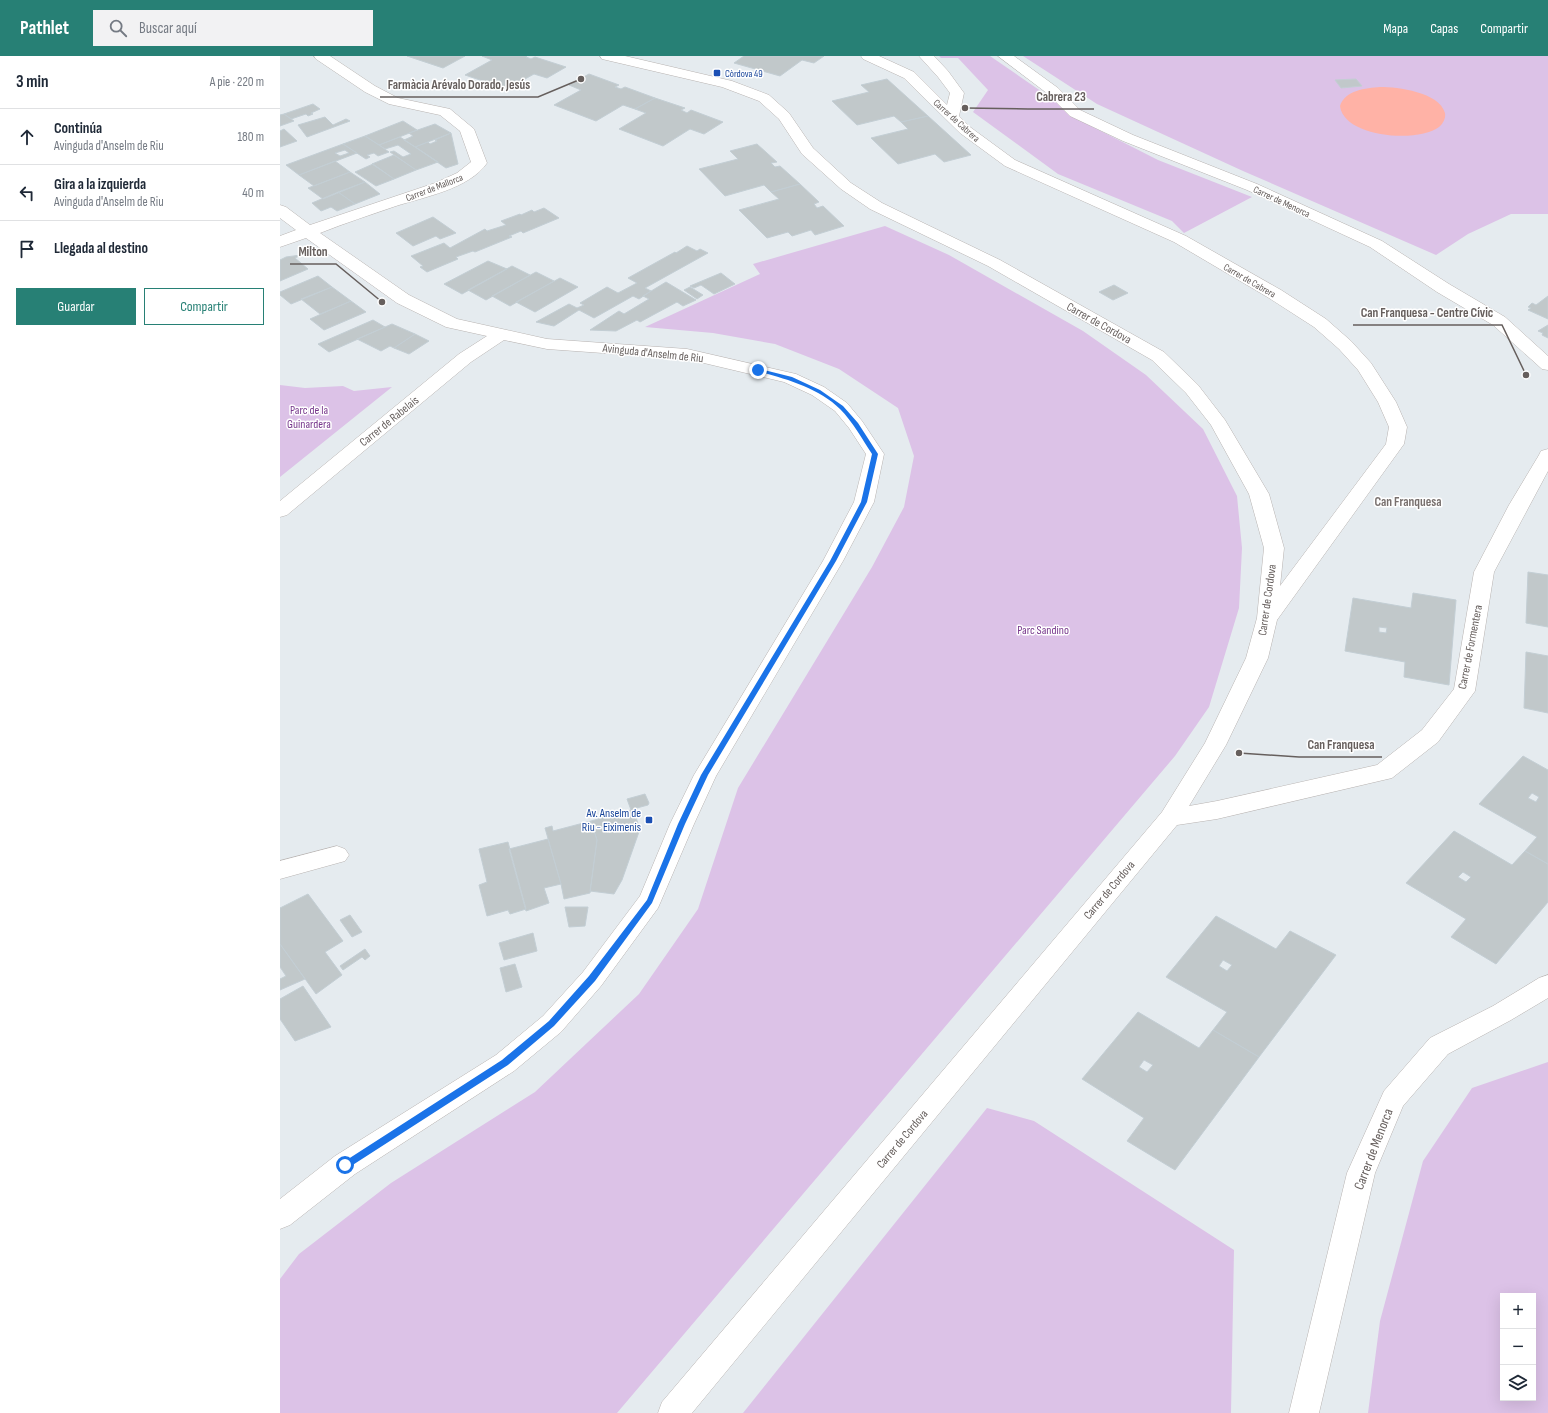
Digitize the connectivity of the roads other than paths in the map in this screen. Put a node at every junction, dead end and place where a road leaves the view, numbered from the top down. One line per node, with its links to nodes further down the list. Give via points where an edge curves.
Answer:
1 (320, 56): 8 (street, Carrer de Mallorca, via 370,89 394,101 445,112 467,129 479,163 471,172 447,183)
2 (607, 56): 14 (street, Carrer de Cordova, via 726,84 764,98 784,116 807,151 846,186 870,202 994,263 1158,356 1192,389 1219,424 1259,494 1274,548)
3 (868, 56): 6 (street, Carrer de Cabrera, via 908,75)
4 (926, 56): 6 (street, via 957,93)
5 (1005, 56): 11 (street, Carrer de Menorca, via 1053,91 1075,113 1128,138 1252,187 1376,244 1442,288 1499,321)
6 (952, 116): 14 (street, Carrer de Cabrera, via 965,130 1010,163 1180,239 1275,294 1320,323 1366,367 1387,402 1398,427 1394,444)
7 (280, 210): 8 (street, Avinguda d'Anselm de Riu)
8 (307, 231): 9 (street); 10 (street, Avinguda d'Anselm de Riu, via 403,299 452,323)
9 (280, 242)
10 (501, 334): 13 (street, Carrer de Rabelais, via 465,358); 19 (street, Avinguda d'Anselm de Riu, via 547,344 687,354 790,378 818,391 841,407 875,454 864,502 833,561 705,775 650,901 592,979 552,1024 505,1062 345,1165)
11 (1548, 365)
12 (1548, 455): 15 (street, Carrer de Formentera, via 1518,505 1484,572 1464,691 1430,736 1384,772 1217,810)
13 (280, 511)
14 (1267, 618): 15 (street, Carrer de Cordova, via 1257,658 1215,745)
15 (1170, 818): 20 (street, Carrer de Cordova)
16 (337, 856): 17 (street)
17 (280, 870)
18 (1548, 985): 21 (street, Carrer de Menorca, via 1439,1046 1392,1099 1361,1172)
19 (280, 1216)
20 (673, 1413)
21 (1304, 1413)

